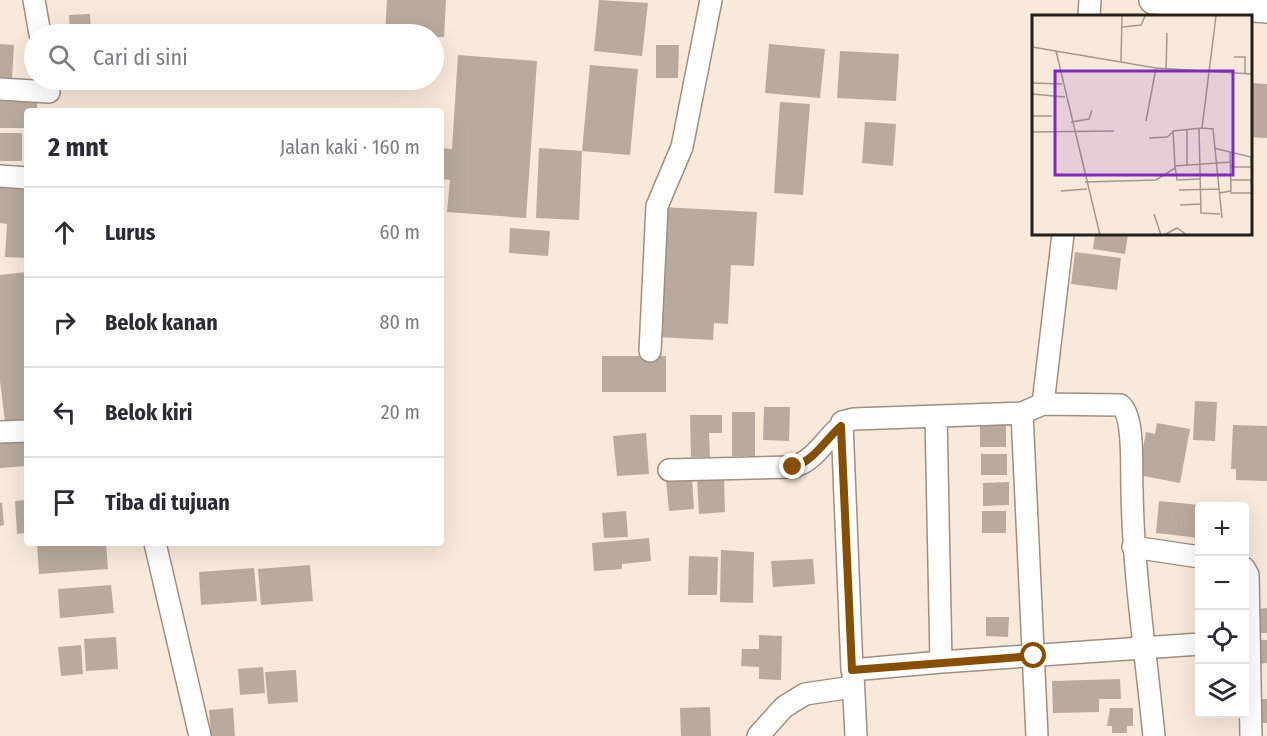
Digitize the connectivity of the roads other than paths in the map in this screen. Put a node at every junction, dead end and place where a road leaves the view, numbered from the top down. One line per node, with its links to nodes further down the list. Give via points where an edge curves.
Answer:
1 (34, 0): 7 (street)
2 (711, 0): 13 (street, via 682,147 657,206)
3 (1090, 0): 6 (street)
4 (1153, 0): 5 (street)
5 (1267, 9)
6 (1089, 15)
7 (38, 24)
8 (0, 89): 9 (street)
9 (50, 94)
10 (0, 176): 11 (street)
11 (24, 178)
12 (1063, 236): 14 (street)
13 (650, 351)
14 (1042, 404): 15 (street); 22 (street, via 1120,405 1126,410 1131,434)
15 (1022, 413): 16 (street); 29 (street)
16 (936, 416): 17 (street, via 854,418); 30 (street)
17 (841, 426): 20 (street, via 810,460 793,467); 31 (street)
18 (24, 431): 19 (street)
19 (0, 432)
20 (669, 470)
21 (156, 546): 33 (street)
22 (1133, 547): 23 (street); 27 (street)
23 (1195, 556)
24 (1253, 574): 25 (street)
25 (1249, 619)
26 (1195, 644): 27 (street)
27 (1146, 648): 29 (street); 37 (street)
28 (1249, 648): 32 (street)
29 (1034, 656): 30 (street); 36 (street)
30 (941, 662): 31 (street)
31 (853, 678): 34 (street, via 805,694 784,707); 35 (street)
32 (1259, 680): 38 (street)
33 (200, 736)
34 (758, 736)
35 (856, 736)
36 (1037, 736)
37 (1154, 736)
38 (1251, 736)

